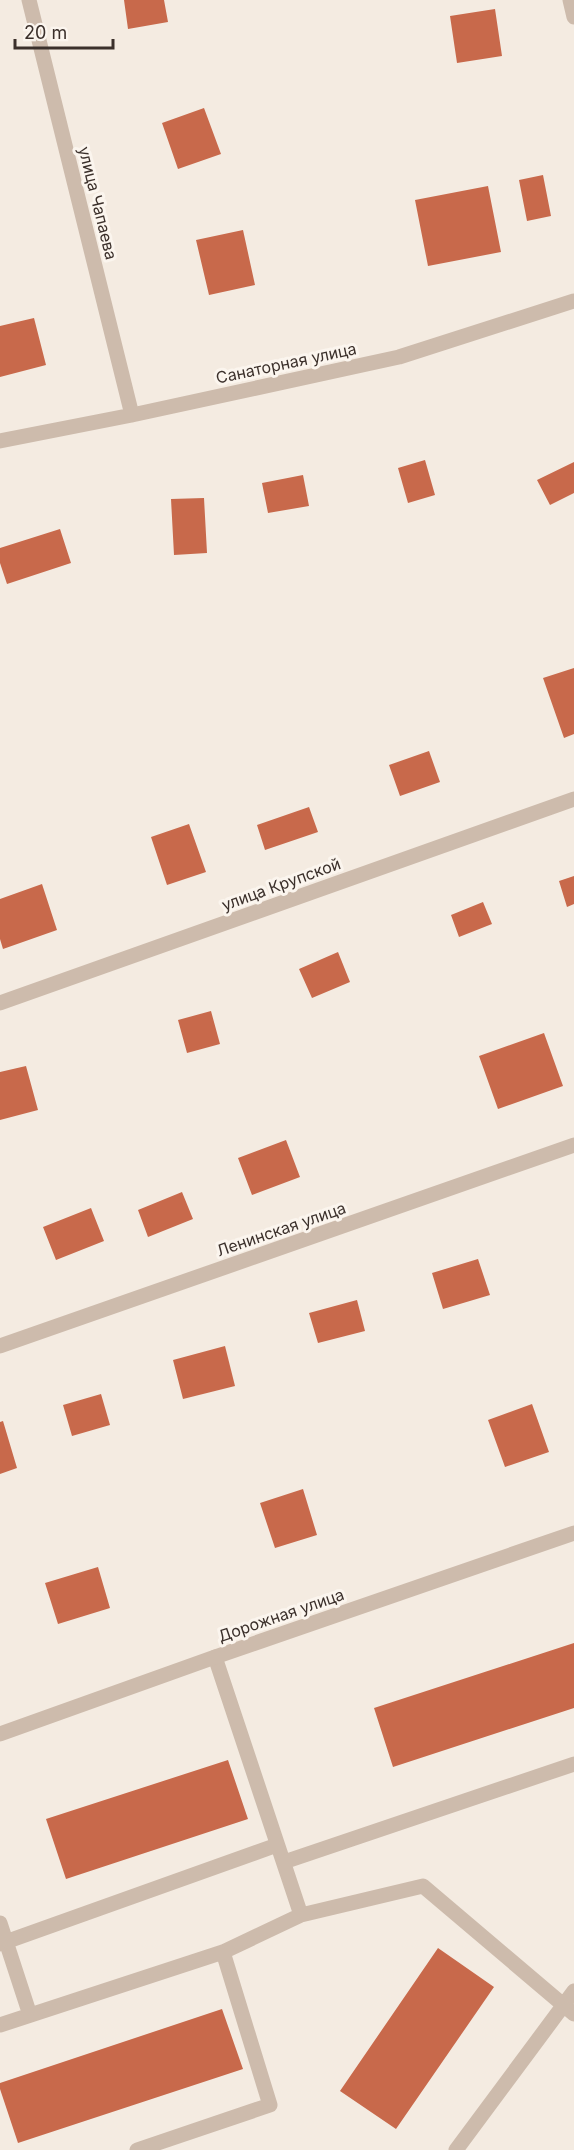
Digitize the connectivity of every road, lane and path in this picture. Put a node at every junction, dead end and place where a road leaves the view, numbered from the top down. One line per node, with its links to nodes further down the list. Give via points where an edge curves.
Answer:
1 (28, 0): 5 (street, улица Чапаева)
2 (570, 0): 3 (street)
3 (574, 17)
4 (574, 301): 5 (street, Санаторная улица, via 399,357)
5 (132, 415): 6 (street, Санаторная улица)
6 (0, 441)
7 (574, 799): 8 (street, улица Крупской)
8 (0, 1003)
9 (574, 1145): 10 (street, Ленинская улица)
10 (0, 1346)
11 (574, 1533): 12 (street, Дорожная улица)
12 (215, 1657): 13 (street, Дорожная улица); 15 (street)
13 (0, 1734)
14 (574, 1764): 16 (street)
15 (277, 1845): 16 (street); 19 (street)
16 (284, 1863): 17 (street)
17 (301, 1915): 20 (street); 22 (street, via 423,1886)
18 (0, 1923): 19 (street)
19 (3, 1943): 23 (street)
20 (223, 1952): 23 (street); 25 (street, via 270,2105)
21 (574, 1991): 22 (street)
22 (569, 2010): 26 (street)
23 (30, 2015): 24 (street)
24 (0, 2025)
25 (137, 2150)
26 (456, 2150)

